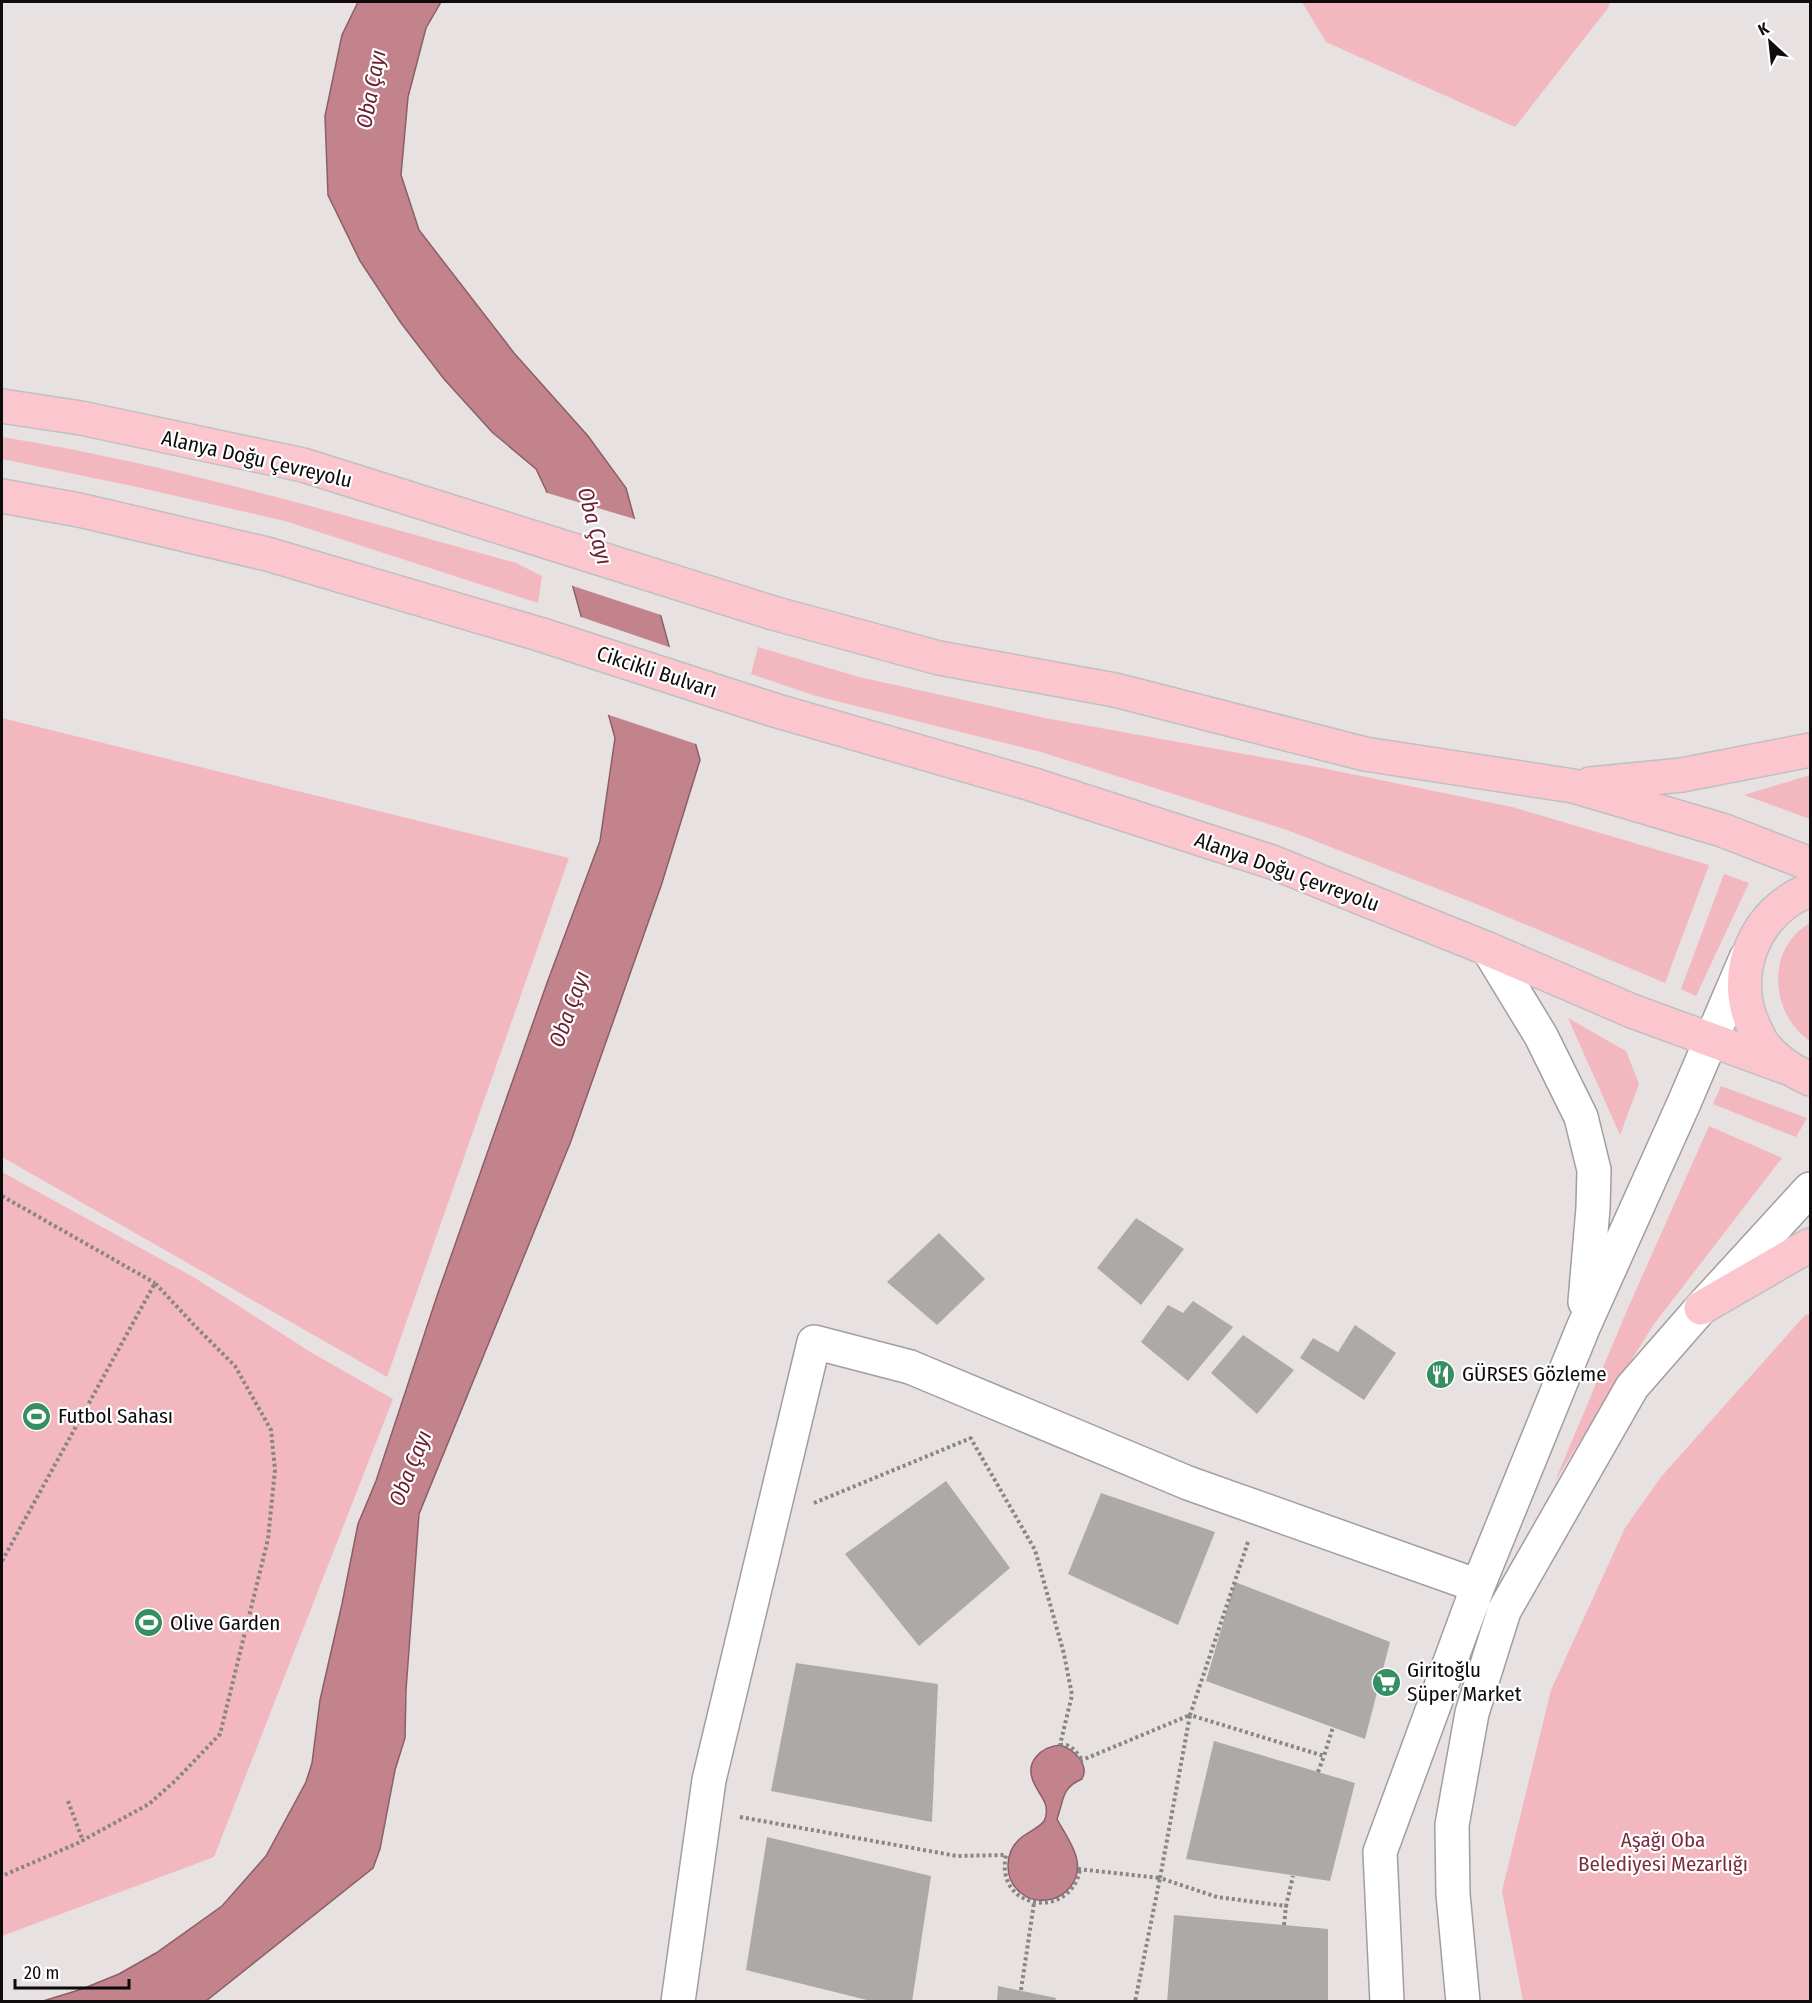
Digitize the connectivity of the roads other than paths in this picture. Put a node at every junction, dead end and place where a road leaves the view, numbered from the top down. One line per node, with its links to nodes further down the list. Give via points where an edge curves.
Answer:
1 (2, 405): 5 (highway, Alanya Doğu Çevreyolu, via 303,465 773,613 939,658 1115,690 1365,754)
2 (2, 496): 3 (highway, Cikcikli Bulvarı, via 267,554 539,634)
3 (774, 710): 11 (highway, Alanya Doğu Çevreyolu, via 1031,784 1272,862)
4 (1810, 750): 5 (highway, via 1682,775)
5 (1573, 786): 6 (highway, via 1722,830)
6 (1810, 864)
7 (1810, 869): 9 (street)
8 (1810, 890): 9 (highway, via 1796,895)
9 (1771, 915): 10 (highway)
10 (1753, 942): 12 (street); 13 (highway, via 1744,976 1747,1012 1762,1043)
11 (1488, 949): 12 (highway, Alanya Doğu Çevreyolu); 17 (street, via 1541,1036 1584,1128 1594,1170)
12 (1711, 1040): 13 (highway, Alanya Doğu Çevreyolu); 17 (street)
13 (1799, 1074)
14 (1810, 1189): 16 (street)
15 (1810, 1245): 16 (highway)
16 (1701, 1308): 21 (street, via 1632,1387 1504,1611 1472,1713 1452,1825 1453,1894)
17 (1582, 1328): 18 (street)
18 (1478, 1586): 19 (street, via 1188,1483 910,1367 814,1342 709,1780); 20 (street, via 1380,1852)
19 (678, 2001)
20 (1387, 2001)
21 (1463, 2001)

